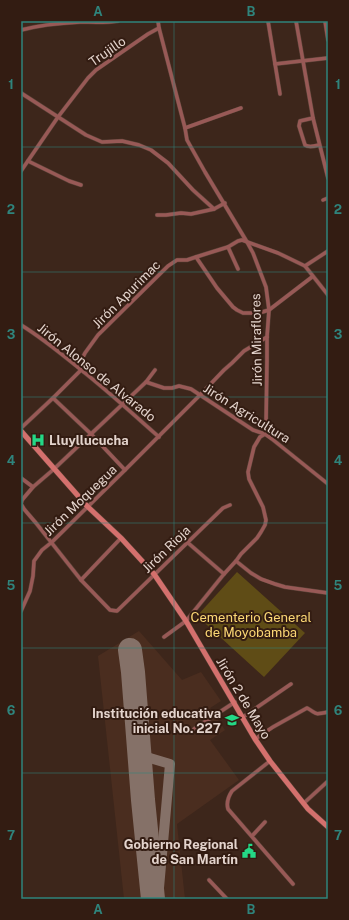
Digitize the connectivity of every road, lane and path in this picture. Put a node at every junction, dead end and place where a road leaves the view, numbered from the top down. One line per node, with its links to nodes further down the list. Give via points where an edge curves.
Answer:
1 (118, 21): 7 (street, via 54,24)
2 (158, 21): 6 (street, Jirón Miraflores)
3 (268, 21): 11 (street)
4 (296, 21): 10 (street)
5 (325, 21): 8 (street)
6 (159, 28): 15 (street, Trujillo, via 96,70); 17 (street, Jirón Miraflores)
7 (21, 30)
8 (328, 40)
9 (328, 58): 10 (street)
10 (302, 61): 11 (street); 16 (street)
11 (275, 64): 13 (street)
12 (21, 93): 15 (street)
13 (280, 94)
14 (241, 108): 17 (street)
15 (58, 117): 19 (street, Trujillo); 26 (street, via 102,142 122,141 139,144 151,150)
16 (312, 118): 18 (street); 18 (street, via 300,121 299,126 306,145)
17 (185, 128): 25 (street, Jirón Miraflores, via 187,140)
18 (319, 145): 21 (street)
19 (28, 161): 20 (street, Trujillo); 22 (street)
20 (21, 171)
21 (328, 178)
22 (81, 185)
23 (328, 198): 24 (street)
24 (324, 200)
25 (225, 203): 26 (street); 28 (street, Jirón Miraflores)
26 (214, 208): 27 (street, via 192,214)
27 (158, 215)
28 (247, 242): 29 (street, Jirón Apurimac, via 238,241); 32 (street); 36 (street, Jirón Miraflores, via 266,287)
29 (228, 247): 31 (street, Jirón Apurimac); 33 (street)
30 (328, 251): 32 (street)
31 (196, 257): 36 (street, via 217,288 237,310 252,314); 39 (street, Jirón Apurimac, via 177,260 168,266 98,335 85,353)
32 (304, 266): 34 (street)
33 (238, 269)
34 (312, 277): 35 (street); 36 (street)
35 (328, 295)
36 (269, 310): 38 (street, Jirón Miraflores)
37 (21, 325): 39 (street, Jirón Alonso de Alvarado)
38 (267, 337): 42 (street, Jirón Moquegua, via 244,351); 48 (street, Jirón Miraflores)
39 (80, 368): 43 (street, Jirón Apurimac); 44 (street, Jirón Alonso de Alvarado)
40 (155, 370): 41 (street)
41 (146, 382): 42 (street, Jirón Agricultura, via 164,388 180,386); 44 (street)
42 (200, 395): 48 (street, Jirón Agricultura, via 253,430); 49 (street, Jirón Moquegua)
43 (53, 398): 45 (street, Jirón Apurimac); 47 (street)
44 (122, 404): 47 (street); 49 (street, Jirón Alonso de Alvarado)
45 (21, 428)
46 (21, 431): 50 (main road, Jirón 2 de Mayo)
47 (91, 434): 50 (street); 51 (street)
48 (265, 434): 53 (street, Jirón Agricultura); 61 (street, via 254,447 248,472 263,507 265,525)
49 (158, 437): 51 (street, Jirón Moquegua)
50 (54, 469): 54 (street); 57 (main road, Jirón 2 de Mayo)
51 (125, 470): 57 (street, Jirón Moquegua)
52 (21, 478): 54 (street)
53 (328, 484)
54 (33, 487): 55 (street, via 22,500)
55 (22, 504): 59 (street)
56 (230, 505): 60 (street, Jirón Rioja, via 223,508)
57 (87, 506): 58 (main road, Jirón 2 de Mayo); 59 (street, Jirón Moquegua)
58 (120, 538): 62 (main road, Jirón 2 de Mayo); 64 (street)
59 (52, 542): 64 (street); 66 (street, Jirón Moquegua, via 34,561 30,591)
60 (187, 542): 62 (street, Jirón Rioja); 63 (street)
61 (236, 562): 63 (street); 65 (street, via 251,573 285,588)
62 (154, 574): 64 (street, Jirón Rioja, via 117,611 110,610); 67 (main road, Jirón 2 de Mayo)
63 (224, 574): 67 (street)
64 (81, 580)
65 (328, 593)
66 (21, 611)
67 (186, 621): 68 (street); 70 (main road, Jirón 2 de Mayo)
68 (164, 637)
69 (291, 684): 72 (street)
70 (234, 702): 72 (main road, Jirón 2 de Mayo); 73 (street)
71 (328, 712): 74 (street, via 316,714 307,708)
72 (243, 717): 74 (main road, Jirón 2 de Mayo)
73 (194, 729)
74 (255, 739): 75 (main road, Jirón 2 de Mayo)
75 (270, 761): 77 (main road, Jirón 2 de Mayo); 80 (street, via 232,791 227,802 228,809)
76 (327, 782): 77 (street)
77 (304, 803): 79 (main road, Jirón 2 de Mayo)
78 (265, 822): 80 (street)
79 (328, 827)
80 (252, 836): 82 (street)
81 (209, 880): 83 (street)
82 (293, 884)
83 (227, 899)

